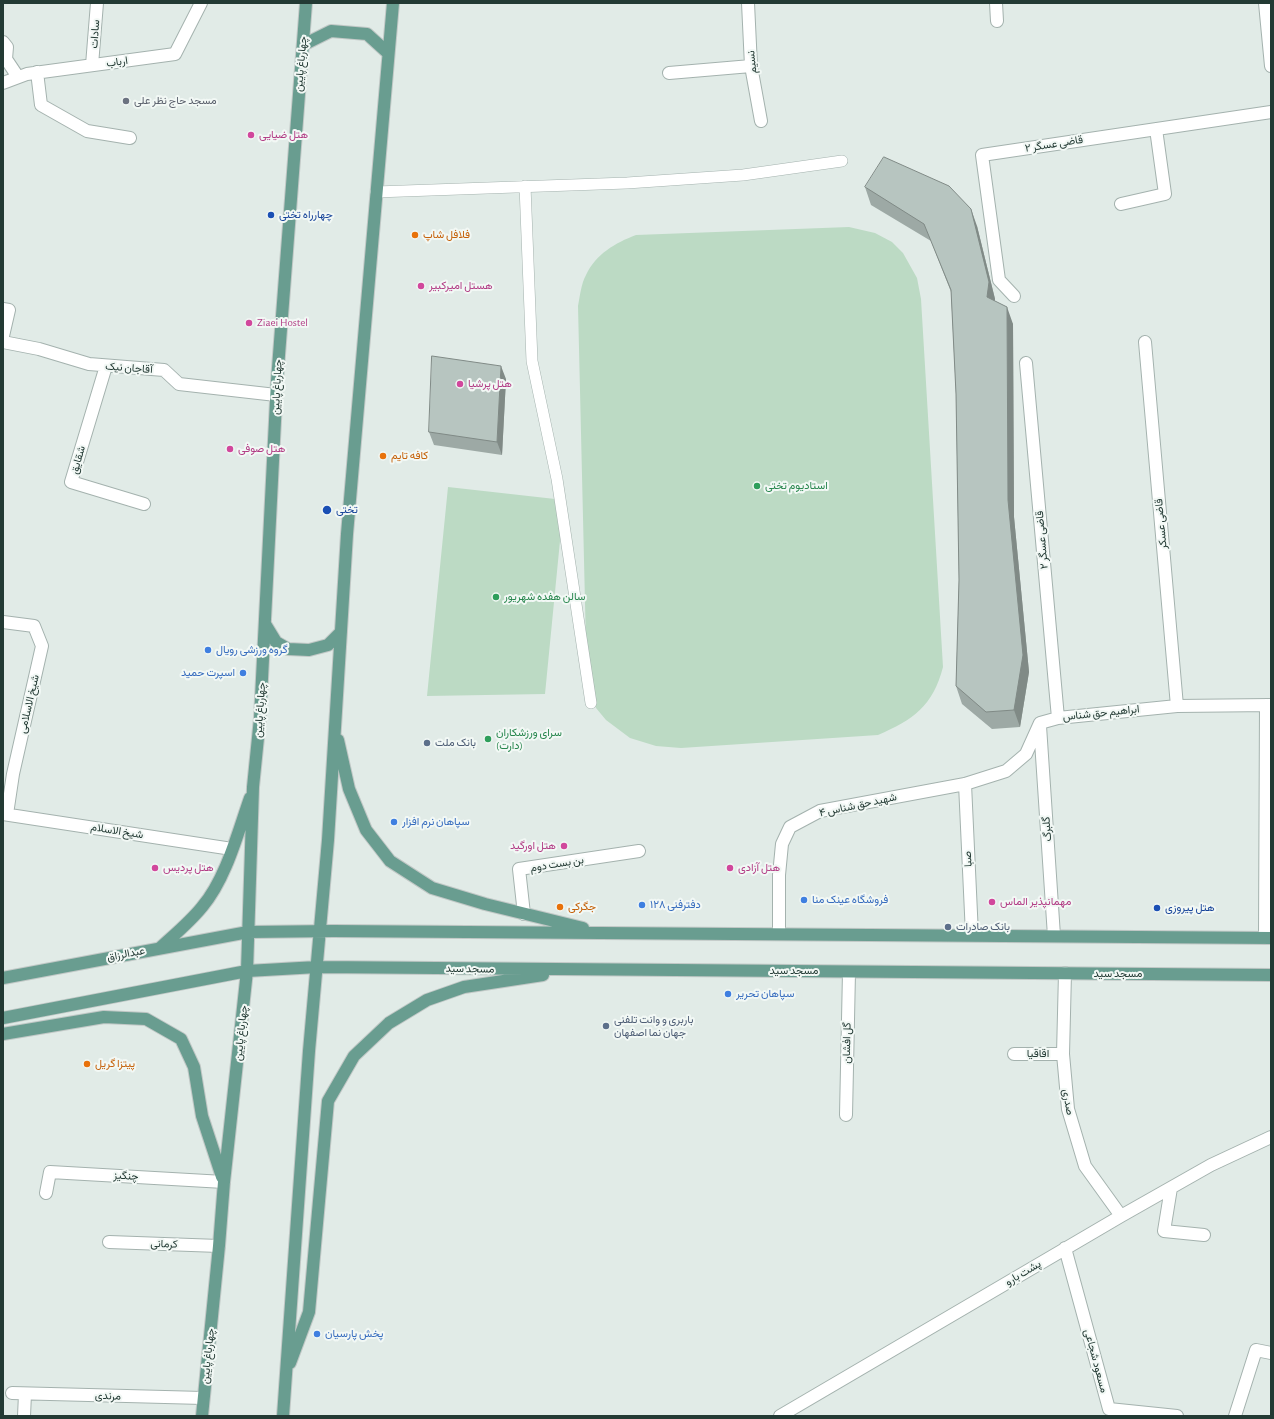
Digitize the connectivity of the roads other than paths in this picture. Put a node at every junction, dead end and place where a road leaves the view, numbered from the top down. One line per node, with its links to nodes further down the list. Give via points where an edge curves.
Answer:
1 (97, 3): 12 (street, سادات)
2 (201, 3): 12 (street, ارباب, via 175,54)
3 (306, 3): 10 (main road, چهارباغ پایین)
4 (393, 3): 11 (main road)
5 (748, 3): 13 (street, نسیم)
6 (996, 3): 8 (street)
7 (1265, 3): 14 (street)
8 (998, 20)
9 (3, 42): 17 (street, via 7,47 6,59)
10 (303, 45): 11 (main road, via 331,31 367,34); 34 (main road, چهارباغ پایین)
11 (388, 53): 25 (main road)
12 (92, 65): 15 (street, ارباب)
13 (751, 66): 16 (street); 20 (street, نسیم)
14 (1271, 66)
15 (37, 72): 17 (street, ارباب); 22 (street, via 41,105 87,131)
16 (669, 73)
17 (18, 77): 18 (street, ارباب)
18 (3, 83)
19 (1271, 112): 21 (street, قاضی عسگر ۲)
20 (761, 121)
21 (1156, 129): 26 (street, via 1165,194); 27 (street, قاضی عسگر ۲, via 982,155 999,280)
22 (130, 138)
23 (842, 161): 24 (lane, via 743,175 627,183)
24 (525, 186): 25 (lane); 39 (lane, via 532,361 557,479)
25 (376, 192): 38 (main road, via 346,534)
26 (1120, 204)
27 (1014, 296)
28 (3, 309): 29 (street, via 9,310)
29 (3, 336)
30 (3, 342): 33 (street, آقاجان نیک)
31 (1144, 342): 41 (street, قاضی عسکر)
32 (1026, 363): 42 (street, قاضی عسگر ۲)
33 (106, 366): 34 (street, آقاجان نیک, via 164,370 179,384); 35 (street, شقایق, via 71,482)
34 (276, 395): 37 (main road, چهارباغ پایین)
35 (144, 504)
36 (3, 622): 47 (street, شیخ الاسلامی, via 34,626 42,646)
37 (265, 624): 38 (main road, via 276,642 288,649 309,650 328,645); 46 (main road, چهارباغ پایین)
38 (341, 632): 44 (main road)
39 (591, 703)
40 (1268, 705): 41 (street, ابراهیم حق شناس); 57 (street, ابراهیم حق شناس)
41 (1177, 706): 42 (street, ابراهیم حق شناس)
42 (1058, 718): 43 (street, ابراهیم حق شناس)
43 (1040, 723): 45 (street, via 1026,754 1006,771); 56 (street, گلبرگ)
44 (335, 725): 50 (main road, via 349,788 366,830 390,861 432,888); 51 (main road)
45 (965, 784): 54 (street, شهید حق شناس ۴, via 820,811 790,827 782,844); 55 (street, صبا)
46 (253, 787): 48 (main road); 52 (main road, چهارباغ پایین)
47 (5, 814): 48 (street, شیخ الاسلام)
48 (232, 849): 58 (main road, via 218,883 202,907)
49 (639, 851): 50 (street, بن بست دوم, via 519,869)
50 (524, 914): 53 (main road)
51 (319, 931): 52 (main road, عبدالرزاق); 53 (main road); 59 (main road)
52 (248, 932): 58 (main road, عبدالرزاق); 61 (main road, چهارباغ پایین)
53 (604, 933): 54 (main road)
54 (779, 934): 55 (main road)
55 (972, 935): 56 (main road)
56 (1054, 936): 57 (main road)
57 (1268, 938)
58 (160, 948): 65 (main road, عبدالرزاق)
59 (317, 967): 60 (main road, مسجد سید); 61 (main road, مسجد سید); 81 (main road)
60 (580, 970): 62 (main road, مسجد سید); 81 (main road, via 464,987 427,1000 389,1023 354,1056 328,1101 309,1312)
61 (247, 971): 66 (main road); 72 (main road, چهارباغ پایین)
62 (849, 972): 63 (main road, مسجد سید); 70 (street, گل افشان)
63 (1065, 974): 64 (main road, مسجد سید); 69 (street, صدری)
64 (1271, 975)
65 (3, 978)
66 (3, 1018)
67 (3, 1034): 72 (main road, via 104,1017 146,1019 181,1040 194,1067 202,1116)
68 (1014, 1054): 69 (street, اقاقیا)
69 (1062, 1054): 75 (street, صدری, via 1068,1110 1084,1166)
70 (846, 1115)
71 (1271, 1138): 73 (street, پشت بارو, via 1211,1165)
72 (224, 1182): 74 (street, چنگیز, via 50,1172); 78 (main road, چهارباغ پایین)
73 (1171, 1188): 75 (street, پشت بارو); 76 (street, via 1164,1231)
74 (46, 1193)
75 (1121, 1216): 79 (street, پشت بارو)
76 (1204, 1236)
77 (109, 1242): 78 (street, کرمانی)
78 (219, 1246): 84 (main road, چهارباغ پایین)
79 (1065, 1248): 85 (street, پشت بارو, via 826,1390); 86 (street, مسعود شجاعی)
80 (1271, 1353): 92 (street, via 1256,1350)
81 (285, 1377): 89 (main road)
82 (12, 1393): 83 (street, مرندی)
83 (25, 1394): 84 (street, مرندی); 87 (street)
84 (203, 1398): 88 (main road, چهارباغ پایین)
85 (797, 1411): 90 (street, پشت بارو)
86 (1106, 1412): 91 (street, مسعود شجاعی)
87 (24, 1416)
88 (202, 1416)
89 (283, 1416)
90 (780, 1416)
91 (1177, 1416)
92 (1235, 1416)

